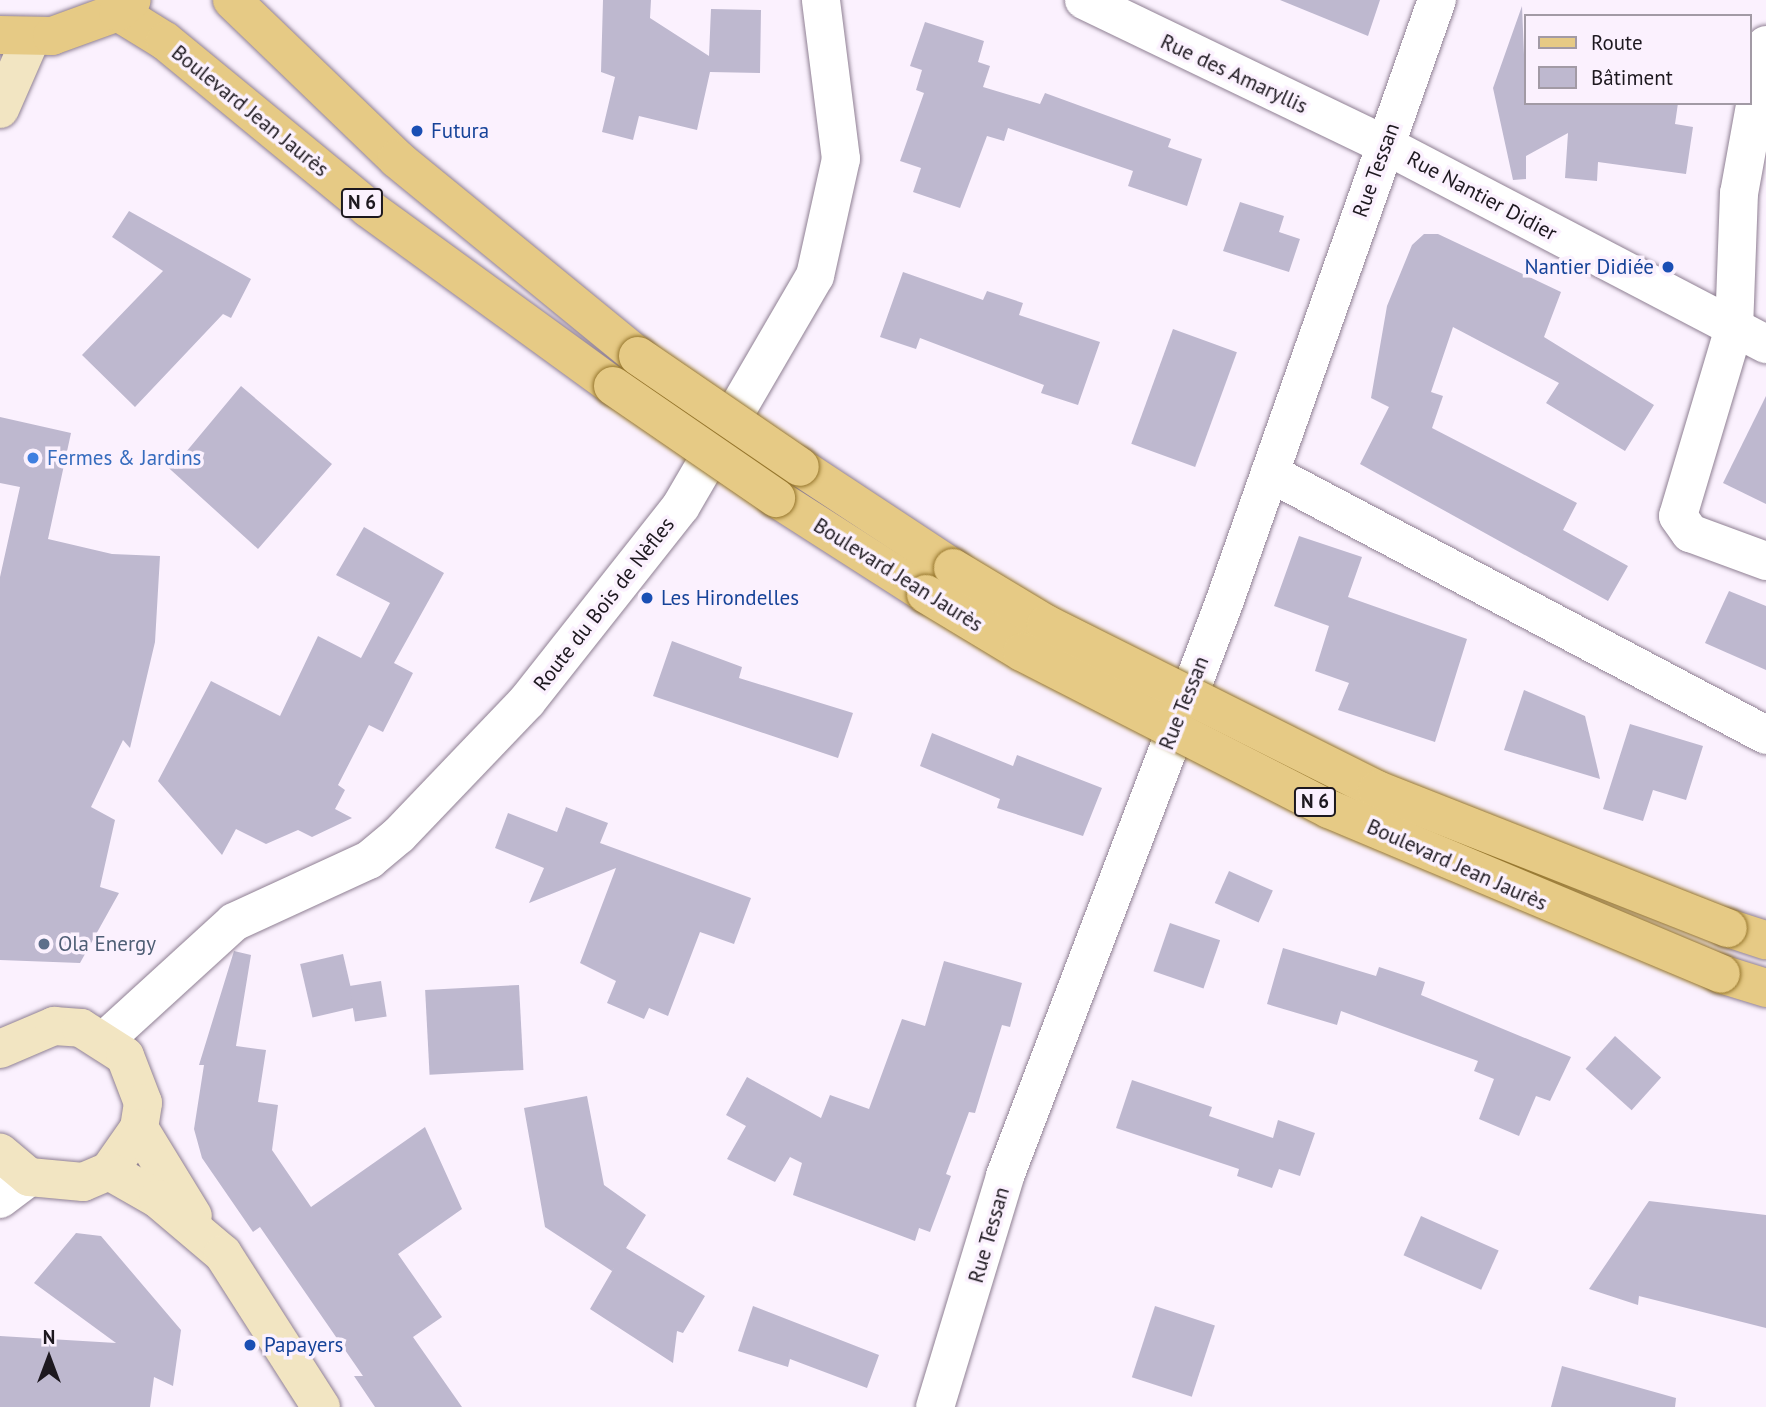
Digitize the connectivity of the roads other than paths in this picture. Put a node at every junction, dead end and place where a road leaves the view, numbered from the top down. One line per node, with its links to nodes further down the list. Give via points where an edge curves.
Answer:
1 (232, 0): 14 (main road, Boulevard Jean Jaurès / N 6, bridge, via 416,175 638,356 953,568 1046,624 1377,790)
2 (821, 0): 16 (street, Route du Bois de Nèfles, via 842,159 815,276 681,506 527,701 398,835 369,860 233,922)
3 (1084, 0): 9 (street, Rue des Amaryllis)
4 (1437, 0): 9 (street, Rue Tessan)
5 (125, 6): 6 (main road, N 6); 15 (main road, Boulevard Jean Jaurès / N 6, bridge, via 368,208 613,386 776,498 1022,652 1329,809 1721,974)
6 (15, 37): 8 (main road)
7 (1765, 55): 10 (street, via 1739,193)
8 (0, 109)
9 (1385, 145): 10 (street, Rue Nantier Didier); 11 (street, Rue Tessan)
10 (1750, 336): 12 (street, via 1678,516 1690,533)
11 (1269, 473): 13 (street); 24 (street, Rue Tessan, via 1010,1163)
12 (1766, 561)
13 (1766, 735)
14 (1766, 940)
15 (1766, 988)
16 (106, 1039): 17 (main road, via 54,1026); 18 (main road, via 138,1078)
17 (0, 1049)
18 (139, 1128): 20 (main road); 22 (main road)
19 (0, 1153): 21 (main road)
20 (108, 1171): 21 (main road, via 83,1182); 22 (main road)
21 (15, 1188)
22 (204, 1233): 23 (main road)
23 (320, 1407)
24 (935, 1407)

